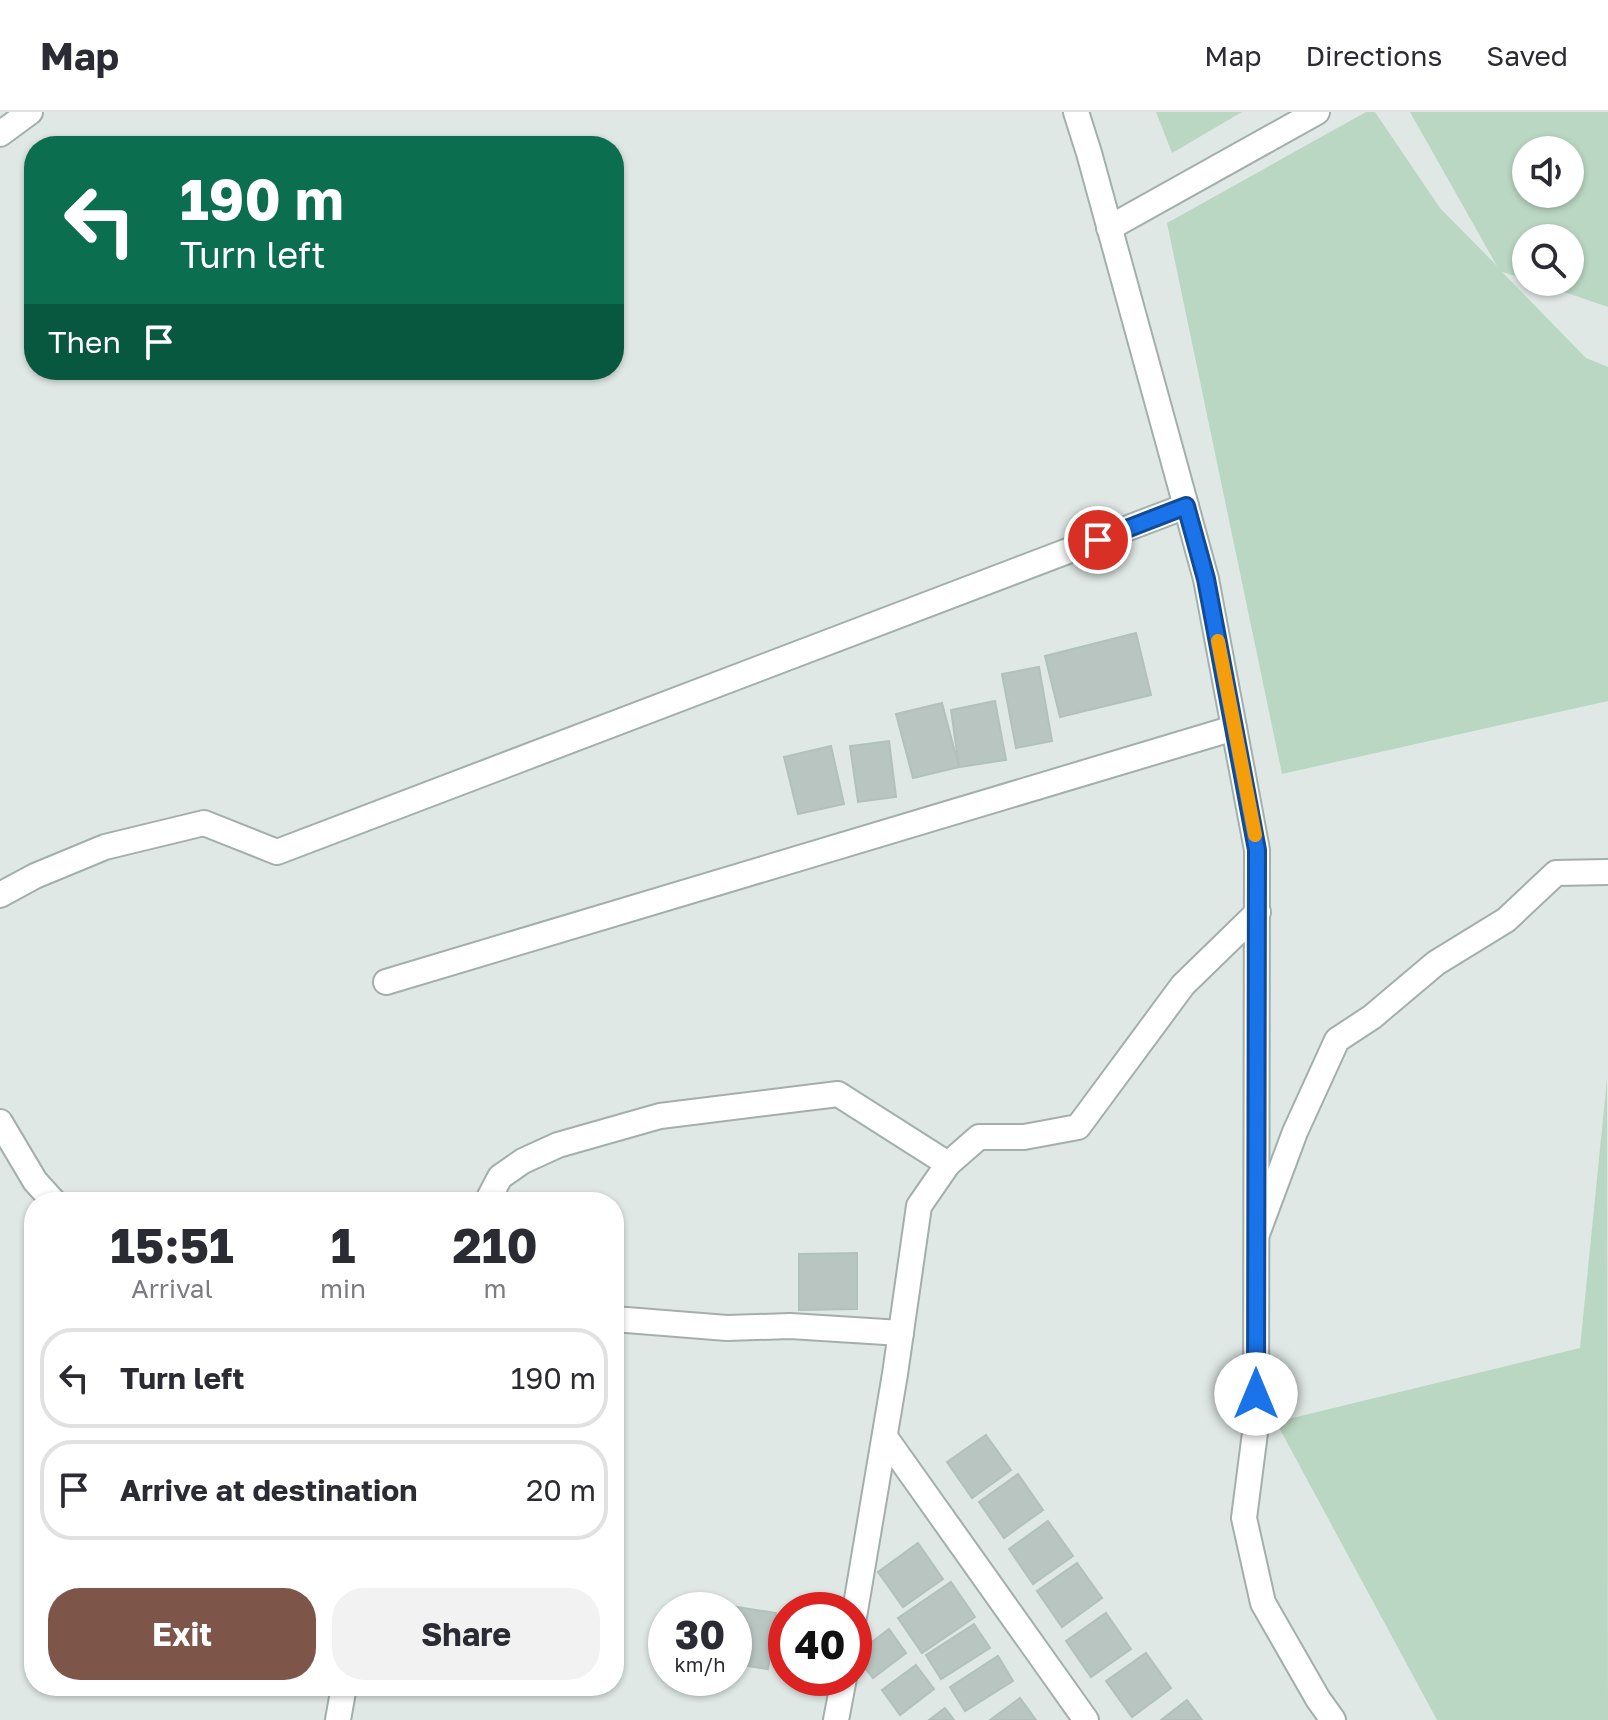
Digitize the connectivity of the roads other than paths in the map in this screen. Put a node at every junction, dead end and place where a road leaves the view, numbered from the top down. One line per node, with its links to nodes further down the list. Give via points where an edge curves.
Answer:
1 (30, 112): 4 (street)
2 (1076, 112): 5 (street)
3 (1317, 112): 5 (street)
4 (0, 134)
5 (1109, 228): 6 (street)
6 (1186, 506): 7 (street, via 1206,579); 9 (street, via 277,852 204,823 105,847)
7 (1234, 728): 10 (street, via 1257,850); 11 (street)
8 (1608, 872): 16 (street, via 1556,873 1506,920 1436,963 1337,1040)
9 (0, 895)
10 (1258, 912): 13 (street, via 1183,985 1078,1127 1024,1137 979,1137); 16 (street)
11 (386, 982)
12 (0, 1122): 14 (street)
13 (948, 1164): 15 (street, via 838,1094 660,1116 558,1145 500,1177); 18 (street, via 919,1206)
14 (45, 1192)
15 (492, 1192)
16 (1256, 1235): 26 (street, via 1256,1425 1244,1518 1263,1603)
17 (624, 1320): 18 (street)
18 (901, 1333): 19 (street)
19 (885, 1437): 20 (street); 25 (street)
20 (858, 1592)
21 (342, 1696): 23 (street)
22 (841, 1696): 24 (street)
23 (338, 1720)
24 (836, 1720)
25 (1086, 1720)
26 (1333, 1720)

